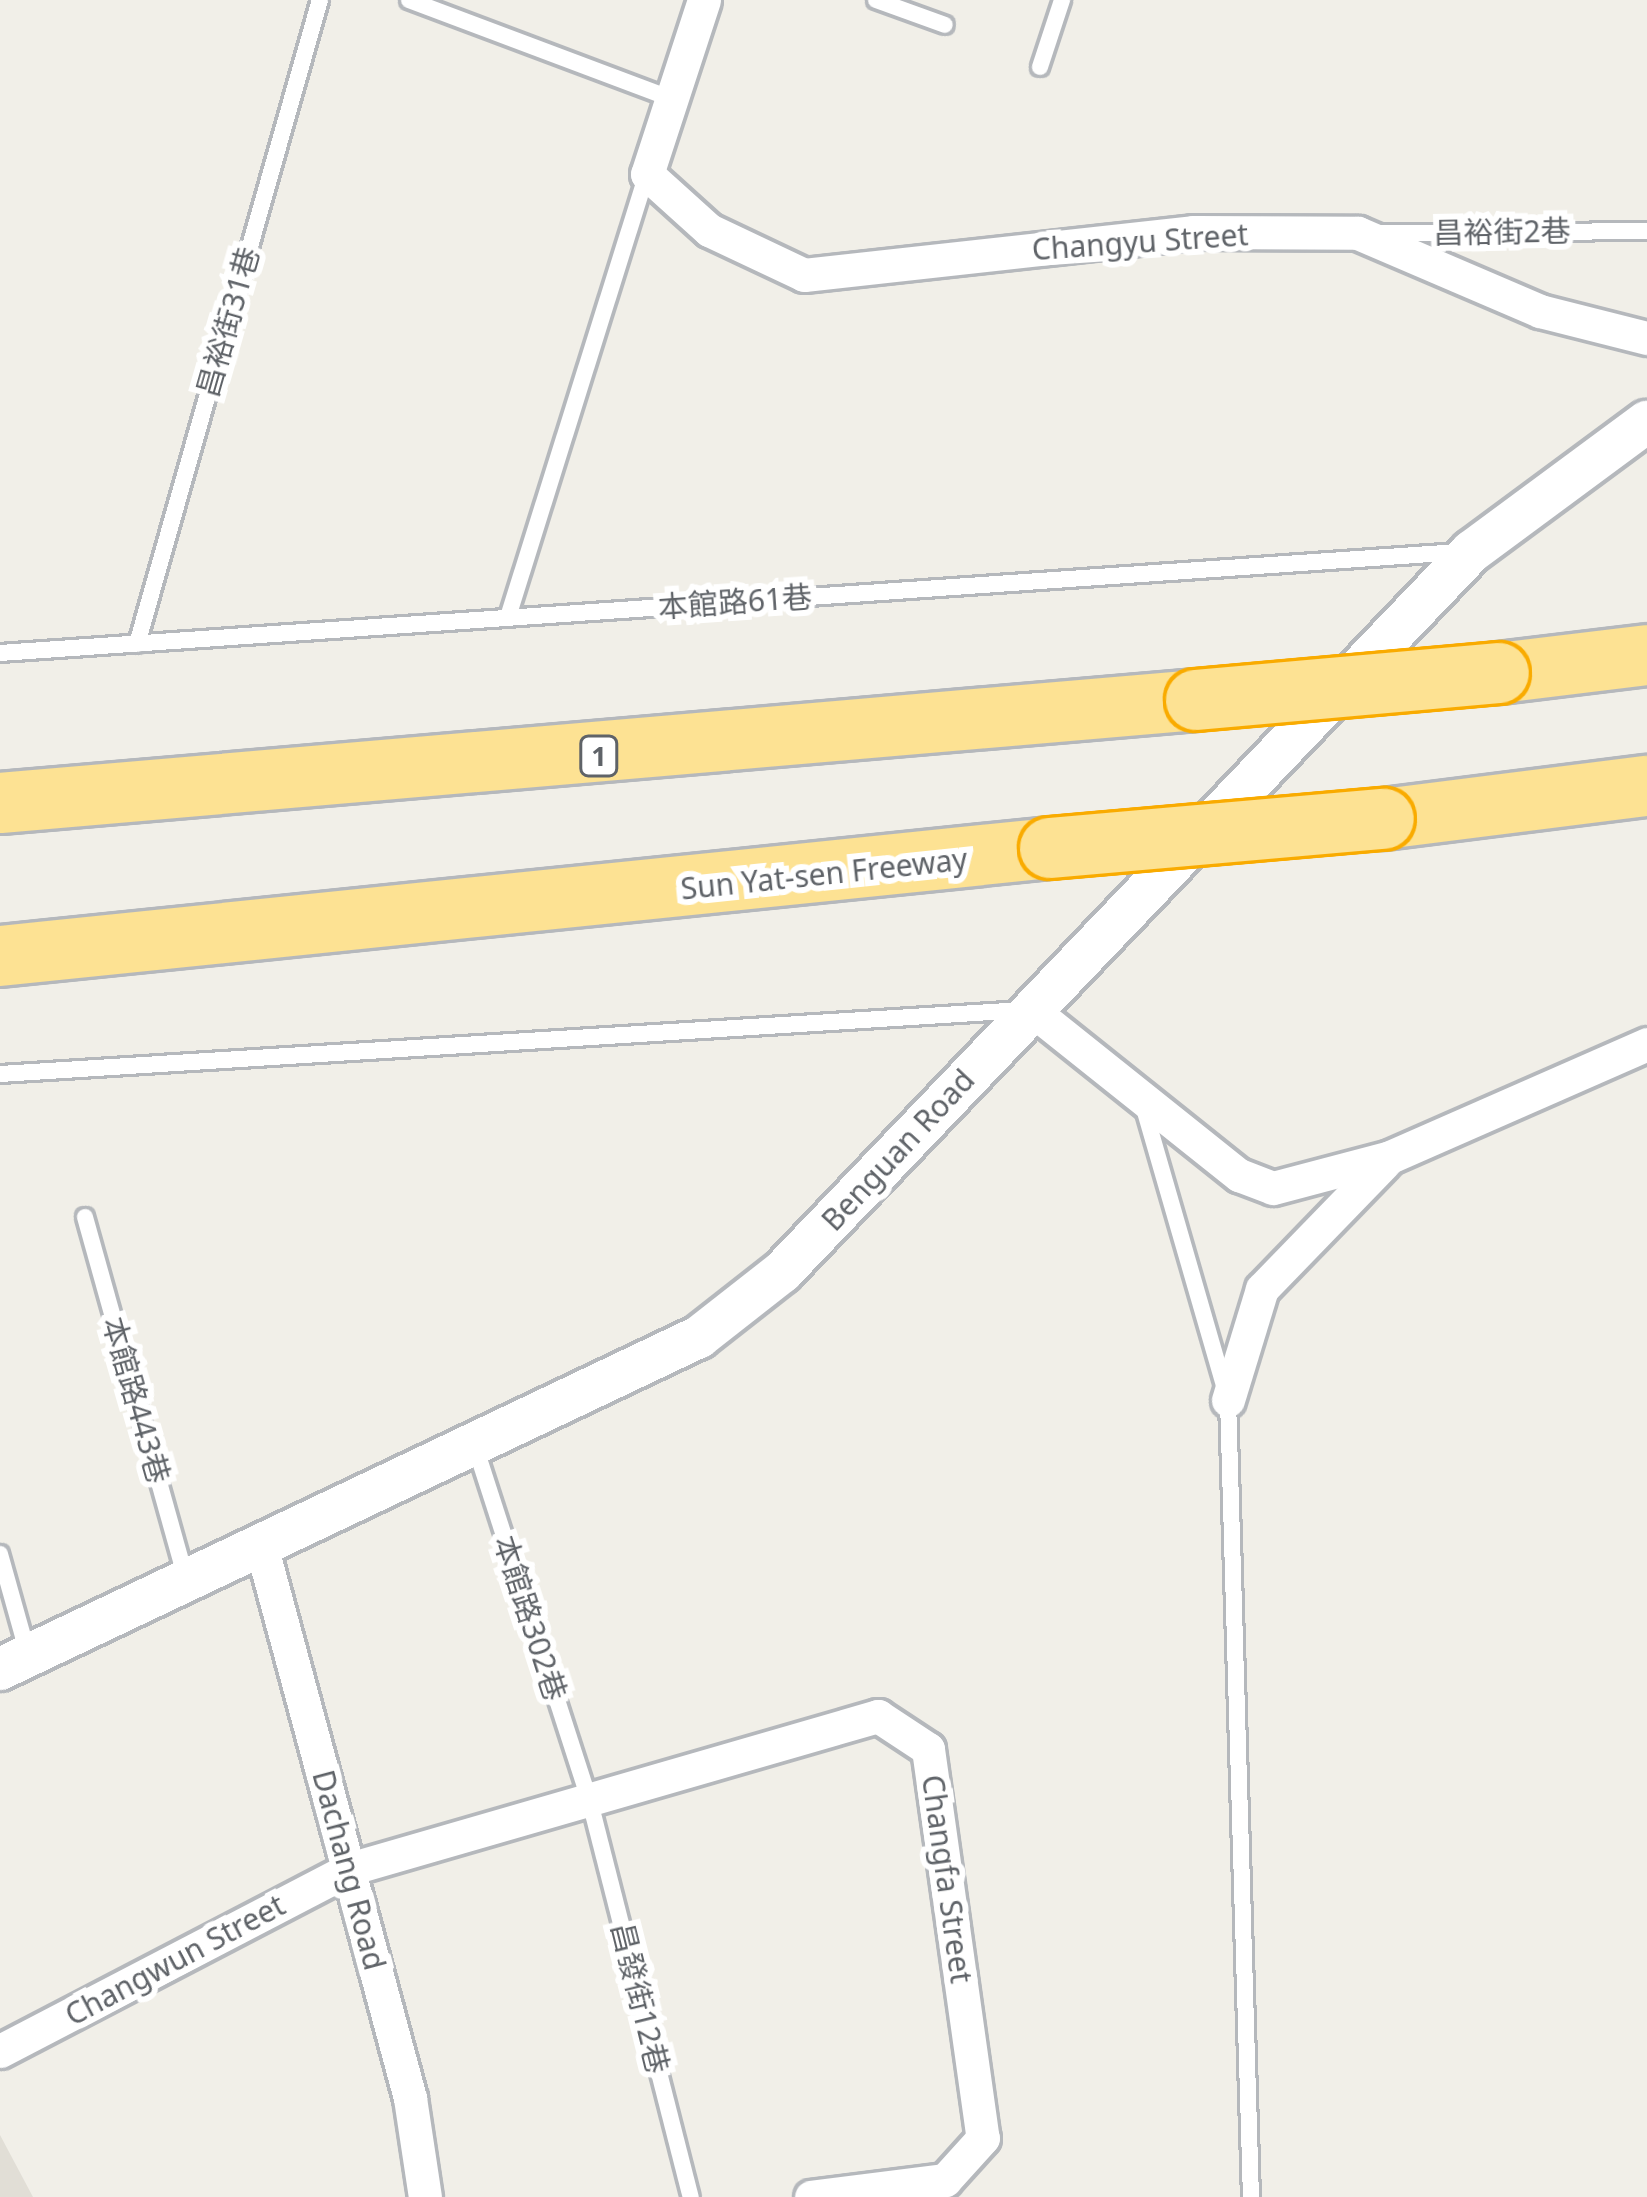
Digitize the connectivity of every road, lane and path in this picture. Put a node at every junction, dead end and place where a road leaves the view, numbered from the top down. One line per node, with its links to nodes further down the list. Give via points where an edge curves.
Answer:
1 (320, 0): 16 (lane, 昌裕街31巷)
2 (409, 0): 8 (lane)
3 (704, 0): 8 (street)
4 (876, 0): 6 (lane)
5 (1062, 0): 7 (lane)
6 (945, 25)
7 (1040, 67)
8 (672, 99): 9 (street)
9 (647, 174): 11 (street, Changyu Street, via 709,230 804,275 1192,232); 15 (lane)
10 (1647, 231): 11 (lane, 昌裕街2巷)
11 (1358, 233): 12 (street, Changyu Street, via 1540,310)
12 (1647, 338)
13 (1647, 422): 14 (street, Benguan Road)
14 (1471, 552): 15 (lane, 本館路61巷); 22 (street, Benguan Road)
15 (508, 617): 16 (lane, 本館路61巷)
16 (136, 644): 17 (lane, 本館路61巷)
17 (0, 653)
18 (1647, 655): 20 (highway, 1, bridge)
19 (1647, 786): 21 (highway, Sun Yat-sen Freeway, bridge)
20 (0, 802)
21 (0, 956)
22 (1032, 1010): 24 (lane); 25 (street); 29 (street, Benguan Road, via 782,1272 716,1324)
23 (1647, 1044): 26 (street)
24 (0, 1074)
25 (1138, 1087): 26 (street, via 1239,1175 1273,1188); 28 (lane)
26 (1390, 1157): 28 (street, via 1262,1289)
27 (85, 1217): 32 (lane, 本館路443巷)
28 (1228, 1400): 40 (lane)
29 (472, 1437): 30 (street, Benguan Road); 34 (lane, 本館路302巷)
30 (261, 1545): 32 (street, Benguan Road); 35 (street, Dachang Road)
31 (0, 1554): 33 (lane)
32 (188, 1582): 33 (street, Benguan Road)
33 (14, 1662)
34 (589, 1798): 35 (street, Changfa Street); 38 (lane, 昌發街12巷); 39 (street, Changfa Street, via 878,1716 928,1749 983,2138 945,2180)
35 (349, 1869): 36 (street, Changwun Street); 37 (street, Dachang Road)
36 (0, 2051)
37 (425, 2197)
38 (691, 2197)
39 (811, 2197)
40 (1251, 2197)

